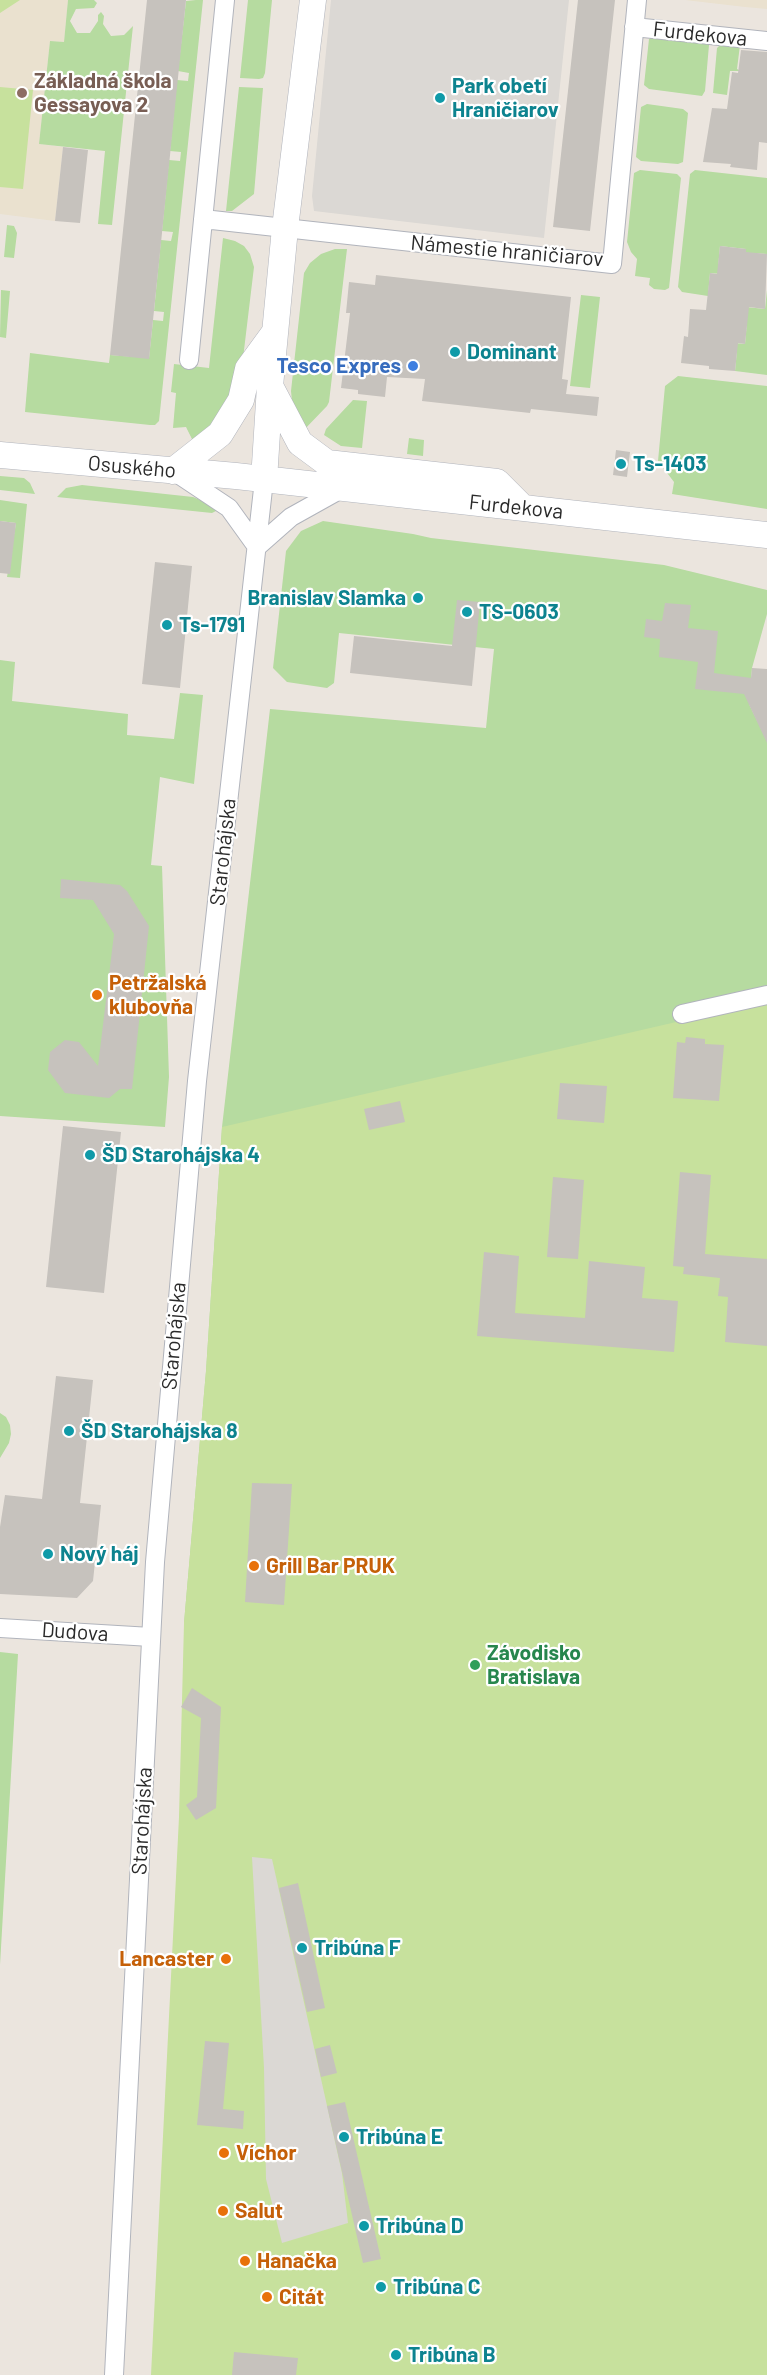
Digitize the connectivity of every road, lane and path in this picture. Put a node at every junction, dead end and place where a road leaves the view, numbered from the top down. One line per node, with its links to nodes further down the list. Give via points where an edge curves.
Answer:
1 (225, 0): 6 (street)
2 (313, 0): 7 (street)
3 (637, 0): 4 (street, Námestie hraničiarov)
4 (634, 27): 5 (street, Furdekova); 7 (street, Námestie hraničiarov, via 612,264)
5 (767, 41)
6 (202, 219): 7 (street, Námestie hraničiarov); 9 (street)
7 (285, 228): 8 (street)
8 (275, 332): 10 (street); 12 (street, via 248,369 241,399 220,434)
9 (189, 360)
10 (270, 386): 13 (street); 15 (street, via 300,442 327,463 497,482)
11 (0, 455): 12 (street, Osuského)
12 (173, 471): 13 (street, Osuského); 17 (street, via 229,508)
13 (264, 480): 14 (street, Furdekova); 17 (street, Starohájska)
14 (343, 488): 15 (street, Furdekova); 17 (street, via 291,516)
15 (523, 508): 16 (street, Furdekova)
16 (767, 535)
17 (256, 547): 21 (street, Starohájska, via 194,1110)
18 (767, 995): 19 (street)
19 (682, 1014)
20 (0, 1628): 21 (street, Dudova)
21 (151, 1637): 22 (street, Starohájska)
22 (114, 2375)

